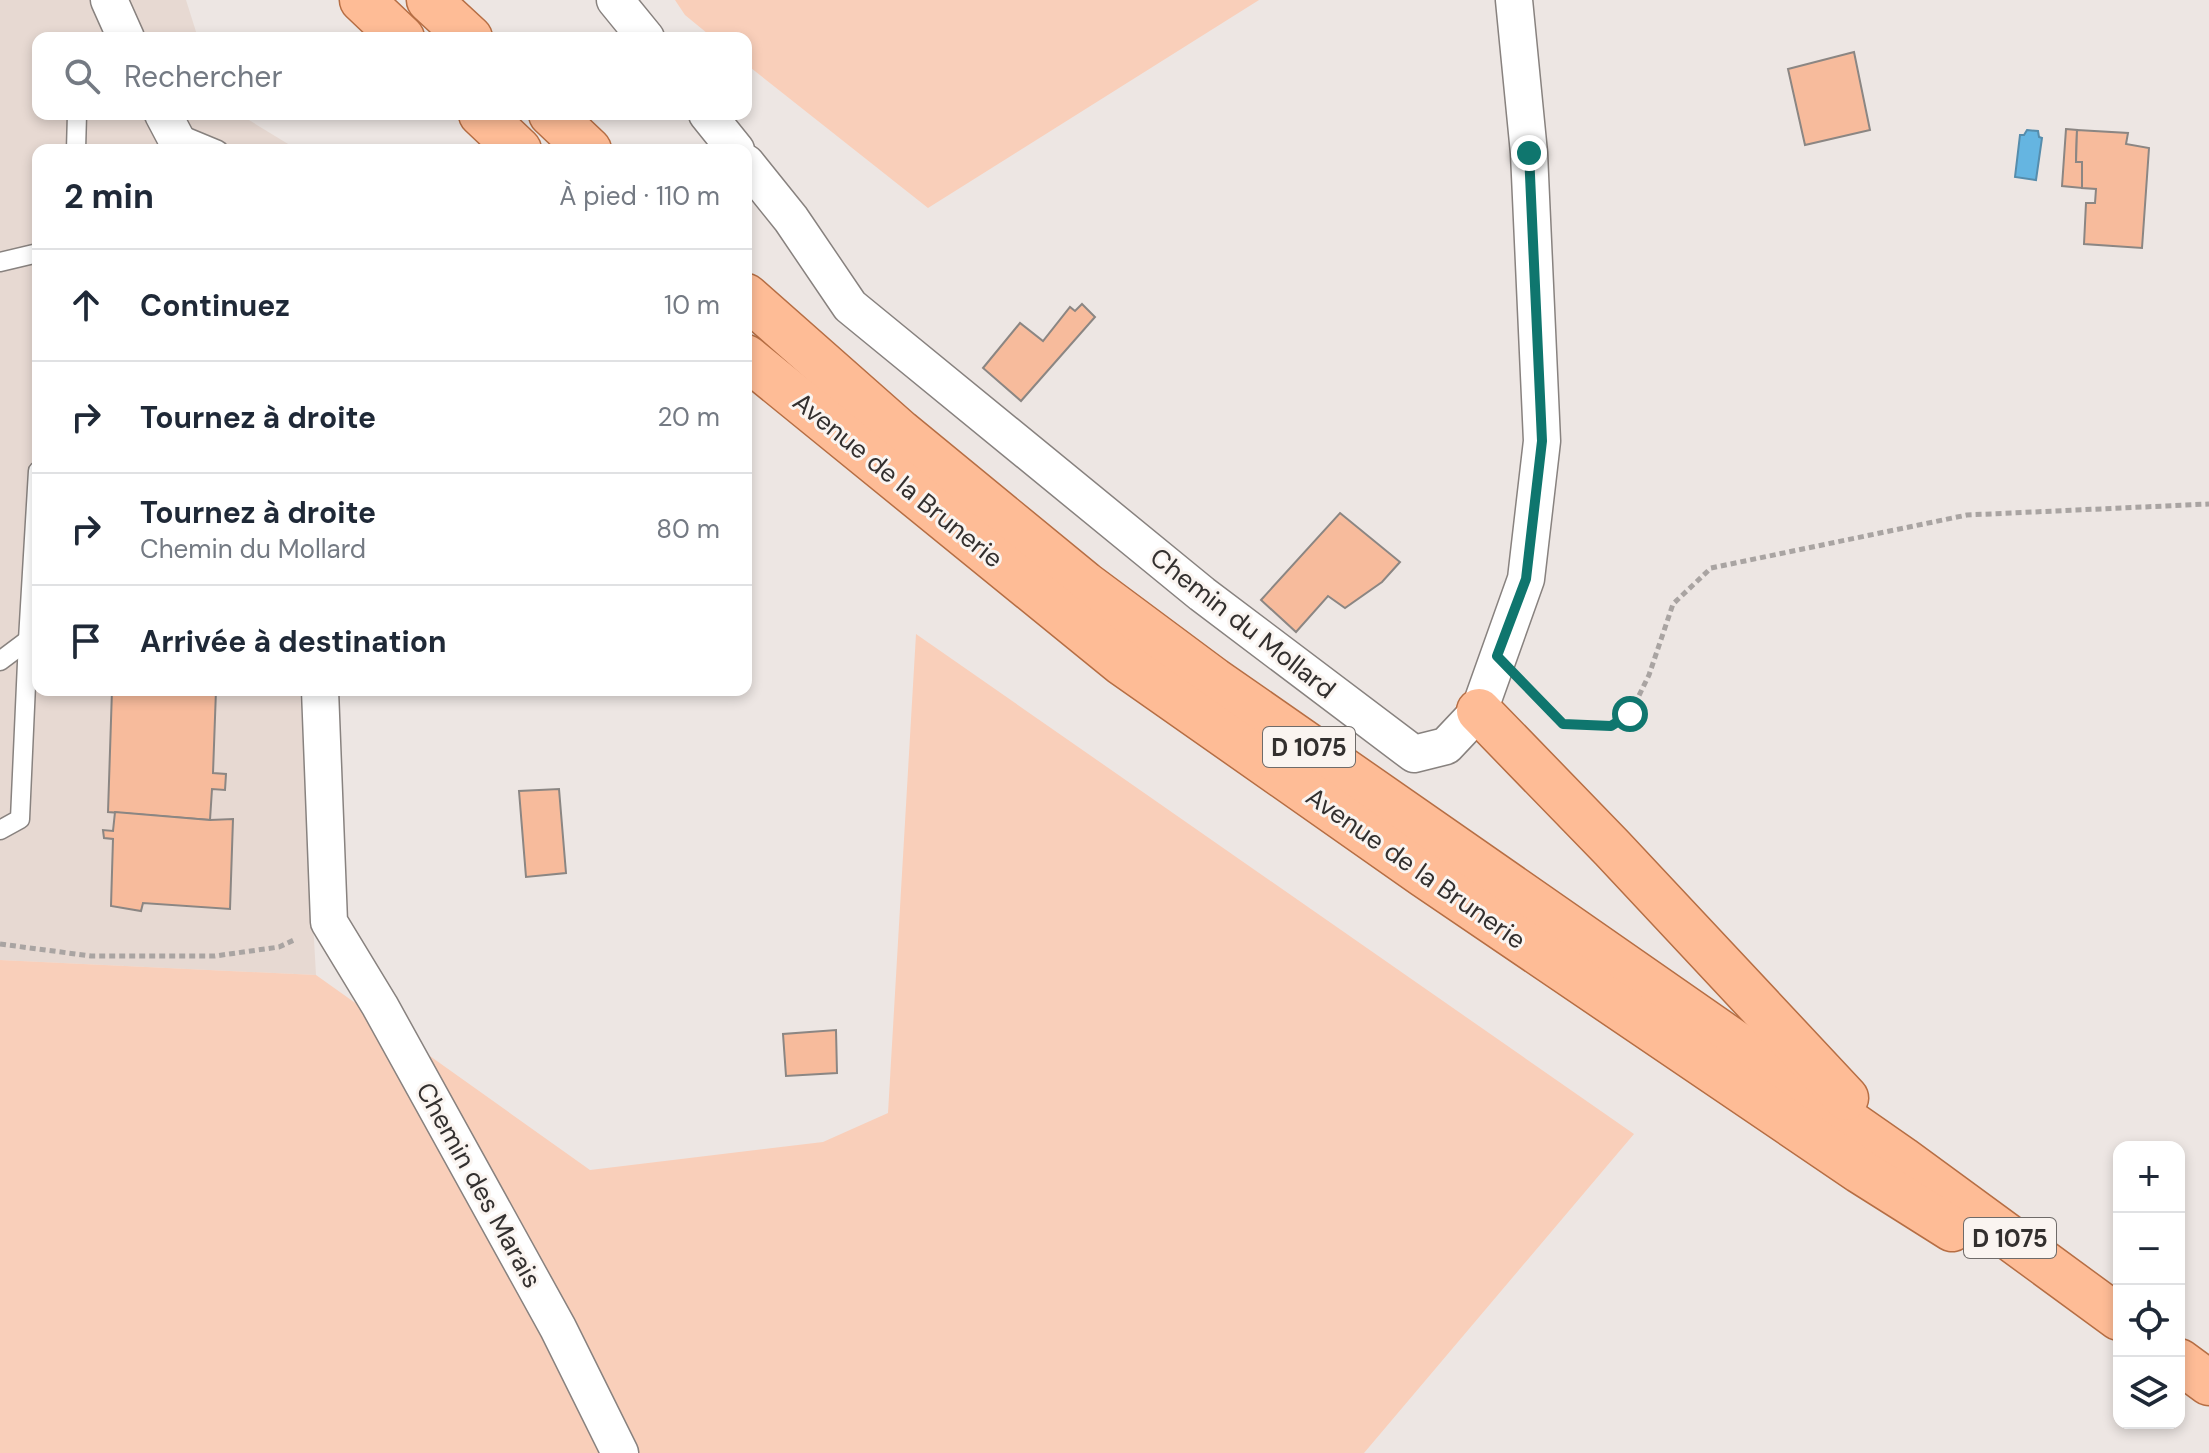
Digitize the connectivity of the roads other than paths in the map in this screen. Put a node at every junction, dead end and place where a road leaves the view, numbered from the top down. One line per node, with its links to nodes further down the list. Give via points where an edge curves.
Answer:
1 (362, 0): 5 (main road)
2 (429, 0): 6 (main road)
3 (615, 0): 7 (street)
4 (1514, 0): 27 (street, Chemin du Mollard, via 1529,153 1542,441 1526,579)
5 (396, 32)
6 (464, 32)
7 (641, 32)
8 (77, 120): 13 (lane)
9 (487, 120): 15 (main road)
10 (557, 120): 16 (main road)
11 (712, 120): 17 (street)
12 (172, 131): 14 (lane)
13 (76, 144)
14 (203, 144)
15 (513, 144)
16 (583, 144)
17 (731, 144)
18 (752, 170): 27 (street, Chemin du Mollard, via 850,306 1202,594 1414,754 1446,746)
19 (32, 254): 20 (lane)
20 (0, 262)
21 (752, 301): 29 (main road, D 1075, via 912,442 1202,672)
22 (752, 362): 31 (main road, Avenue de la Brunerie / D 1075, via 1122,663 1860,1171)
23 (32, 572): 24 (lane)
24 (28, 640): 25 (lane); 28 (lane, via 20,819)
25 (0, 661)
26 (320, 696): 36 (street, Chemin des Marais, via 329,922 558,1328)
27 (1479, 711): 29 (main road)
28 (0, 830)
29 (1902, 1159): 30 (main road, D 1075)
30 (2113, 1314)
31 (2113, 1331)
32 (2185, 1365): 34 (main road)
33 (2185, 1377): 35 (main road)
34 (2209, 1383)
35 (2209, 1392)
36 (620, 1453)

